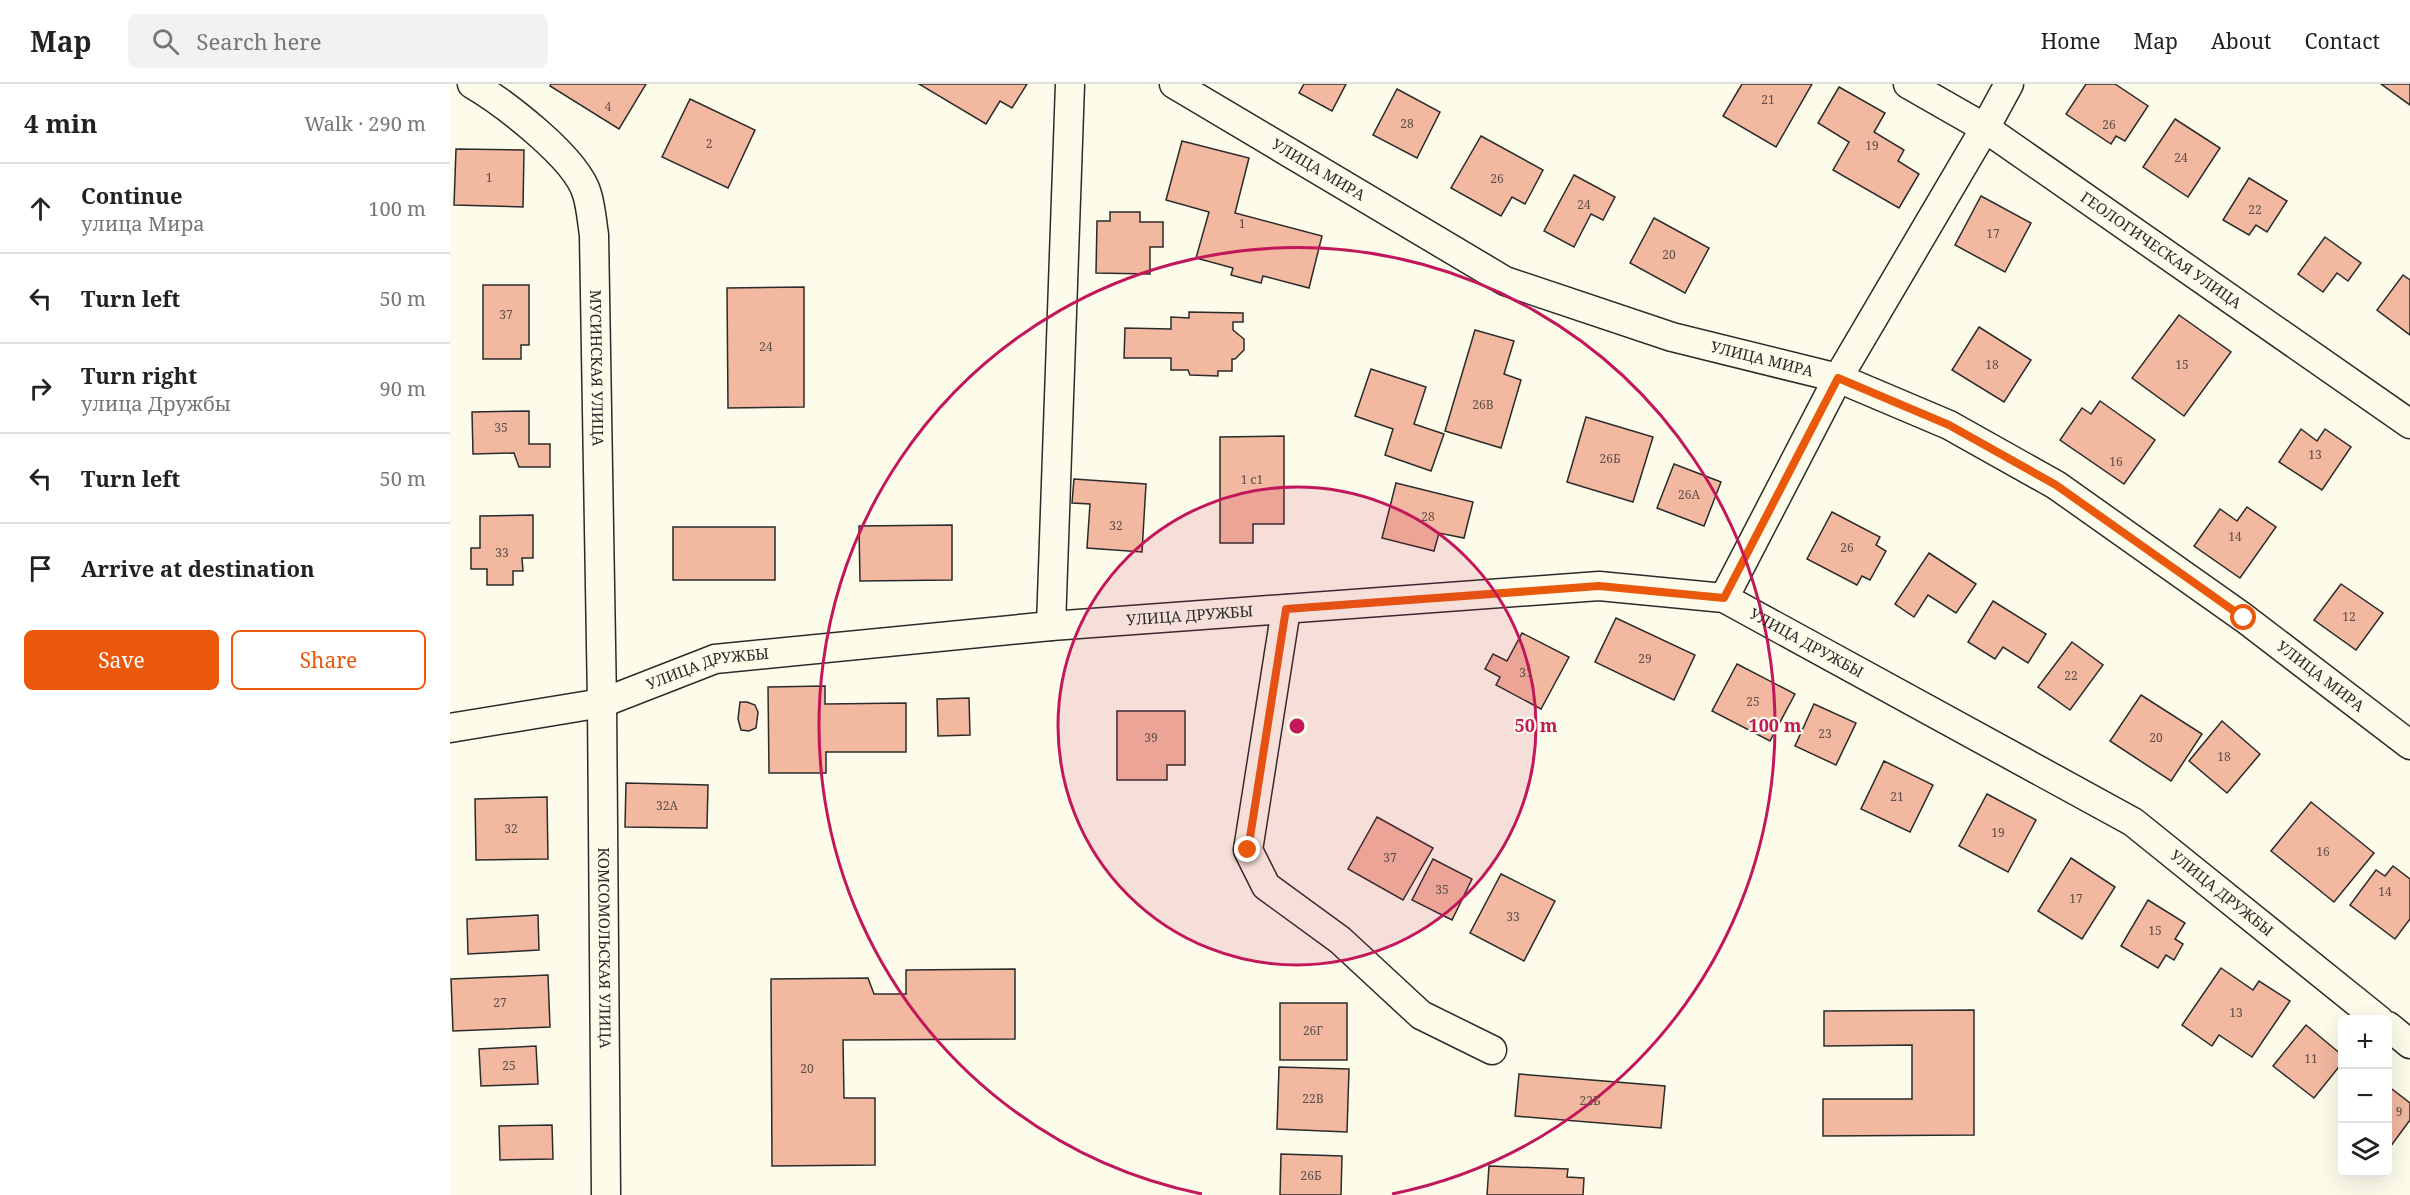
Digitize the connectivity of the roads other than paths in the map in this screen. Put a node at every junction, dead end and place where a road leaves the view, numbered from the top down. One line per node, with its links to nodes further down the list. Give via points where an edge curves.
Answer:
1 (472, 84): 12 (street, МУСИНСКАЯ УЛИЦА, via 496,98 567,160 587,192 594,235)
2 (1070, 84): 11 (street)
3 (1174, 84): 7 (street, УЛИЦА МИРА, via 1505,281 1672,337)
4 (1908, 84): 6 (street, ГЕОЛОГИЧЕСКАЯ УЛИЦА)
5 (2009, 84): 6 (street)
6 (1985, 128): 7 (street); 8 (street, ГЕОЛОГИЧЕСКАЯ УЛИЦА)
7 (1838, 378): 9 (street); 14 (street, УЛИЦА МИРА, via 1949,425 2056,485 2244,618)
8 (2410, 424)
9 (1724, 598): 10 (street, УЛИЦА ДРУЖБЫ, via 1599,586); 15 (street, УЛИЦА ДРУЖБЫ, via 2133,822)
10 (1286, 609): 11 (street, УЛИЦА ДРУЖБЫ); 18 (street, via 1248,850 1266,886 1340,940 1421,1015)
11 (1051, 626): 12 (street, УЛИЦА ДРУЖБЫ, via 715,658)
12 (602, 703): 13 (street, УЛИЦА ДРУЖБЫ); 19 (street, КОМСОМОЛЬСКАЯ УЛИЦА)
13 (450, 728)
14 (2410, 745)
15 (2373, 1015)
16 (2392, 1029): 17 (street)
17 (2410, 1044)
18 (1492, 1050)
19 (606, 1195)

